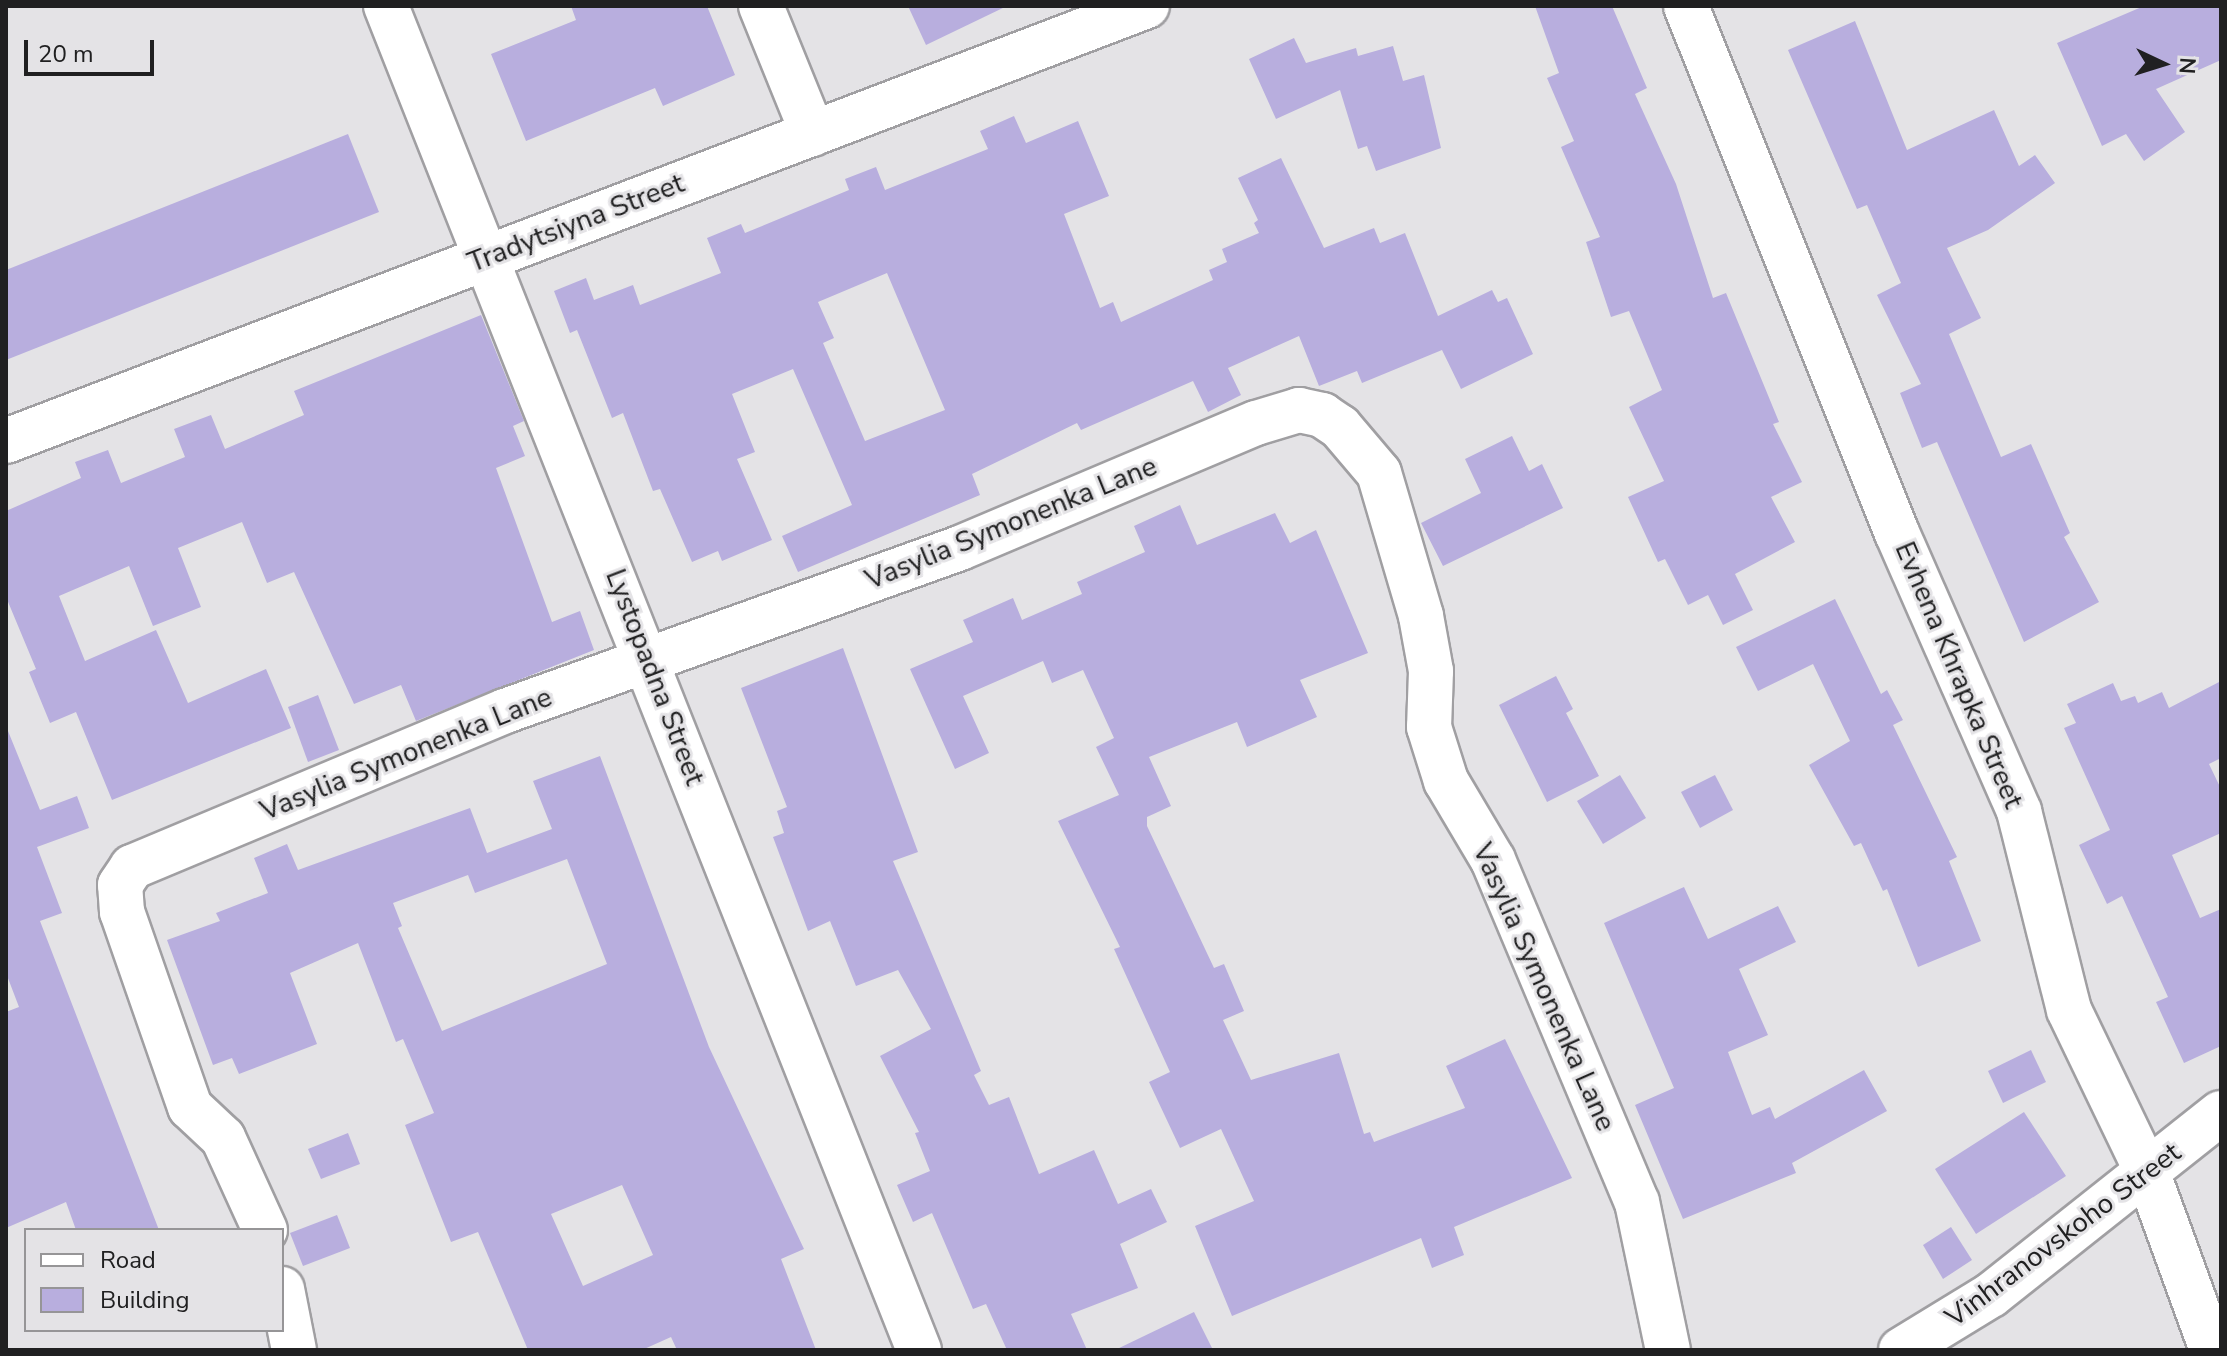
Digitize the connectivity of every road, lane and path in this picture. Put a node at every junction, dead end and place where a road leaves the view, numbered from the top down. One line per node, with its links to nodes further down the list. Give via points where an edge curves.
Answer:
1 (386, 6): 6 (street, Lystopadna Street)
2 (761, 6): 5 (street)
3 (1146, 6): 5 (street, Tradytsiyna Street)
4 (1686, 6): 10 (street, Evhena Khrapka Street, via 1897,533 2019,811 2069,1010)
5 (813, 134): 6 (street, Tradytsiyna Street)
6 (489, 255): 7 (street, Tradytsiyna Street); 8 (street, Lystopadna Street)
7 (6, 441)
8 (647, 657): 11 (street, Vasylia Symonenka Lane, via 132,867 120,885 122,912 190,1107 223,1138); 14 (street, Lystopadna Street); 15 (street, Vasylia Symonenka Lane, via 960,548 1256,423 1299,410 1322,415 1340,427 1379,473 1421,616 1431,671 1429,727 1446,781 1493,860 1637,1202)
9 (2221, 1113): 10 (street, Vinhranovskoho Street)
10 (2148, 1174): 16 (street, Vinhranovskoho Street, via 1991,1295); 17 (street, Evhena Khrapka Street)
11 (264, 1228)
12 (284, 1299): 13 (street)
13 (294, 1350)
14 (919, 1350)
15 (1668, 1350)
16 (1901, 1350)
17 (2212, 1350)

